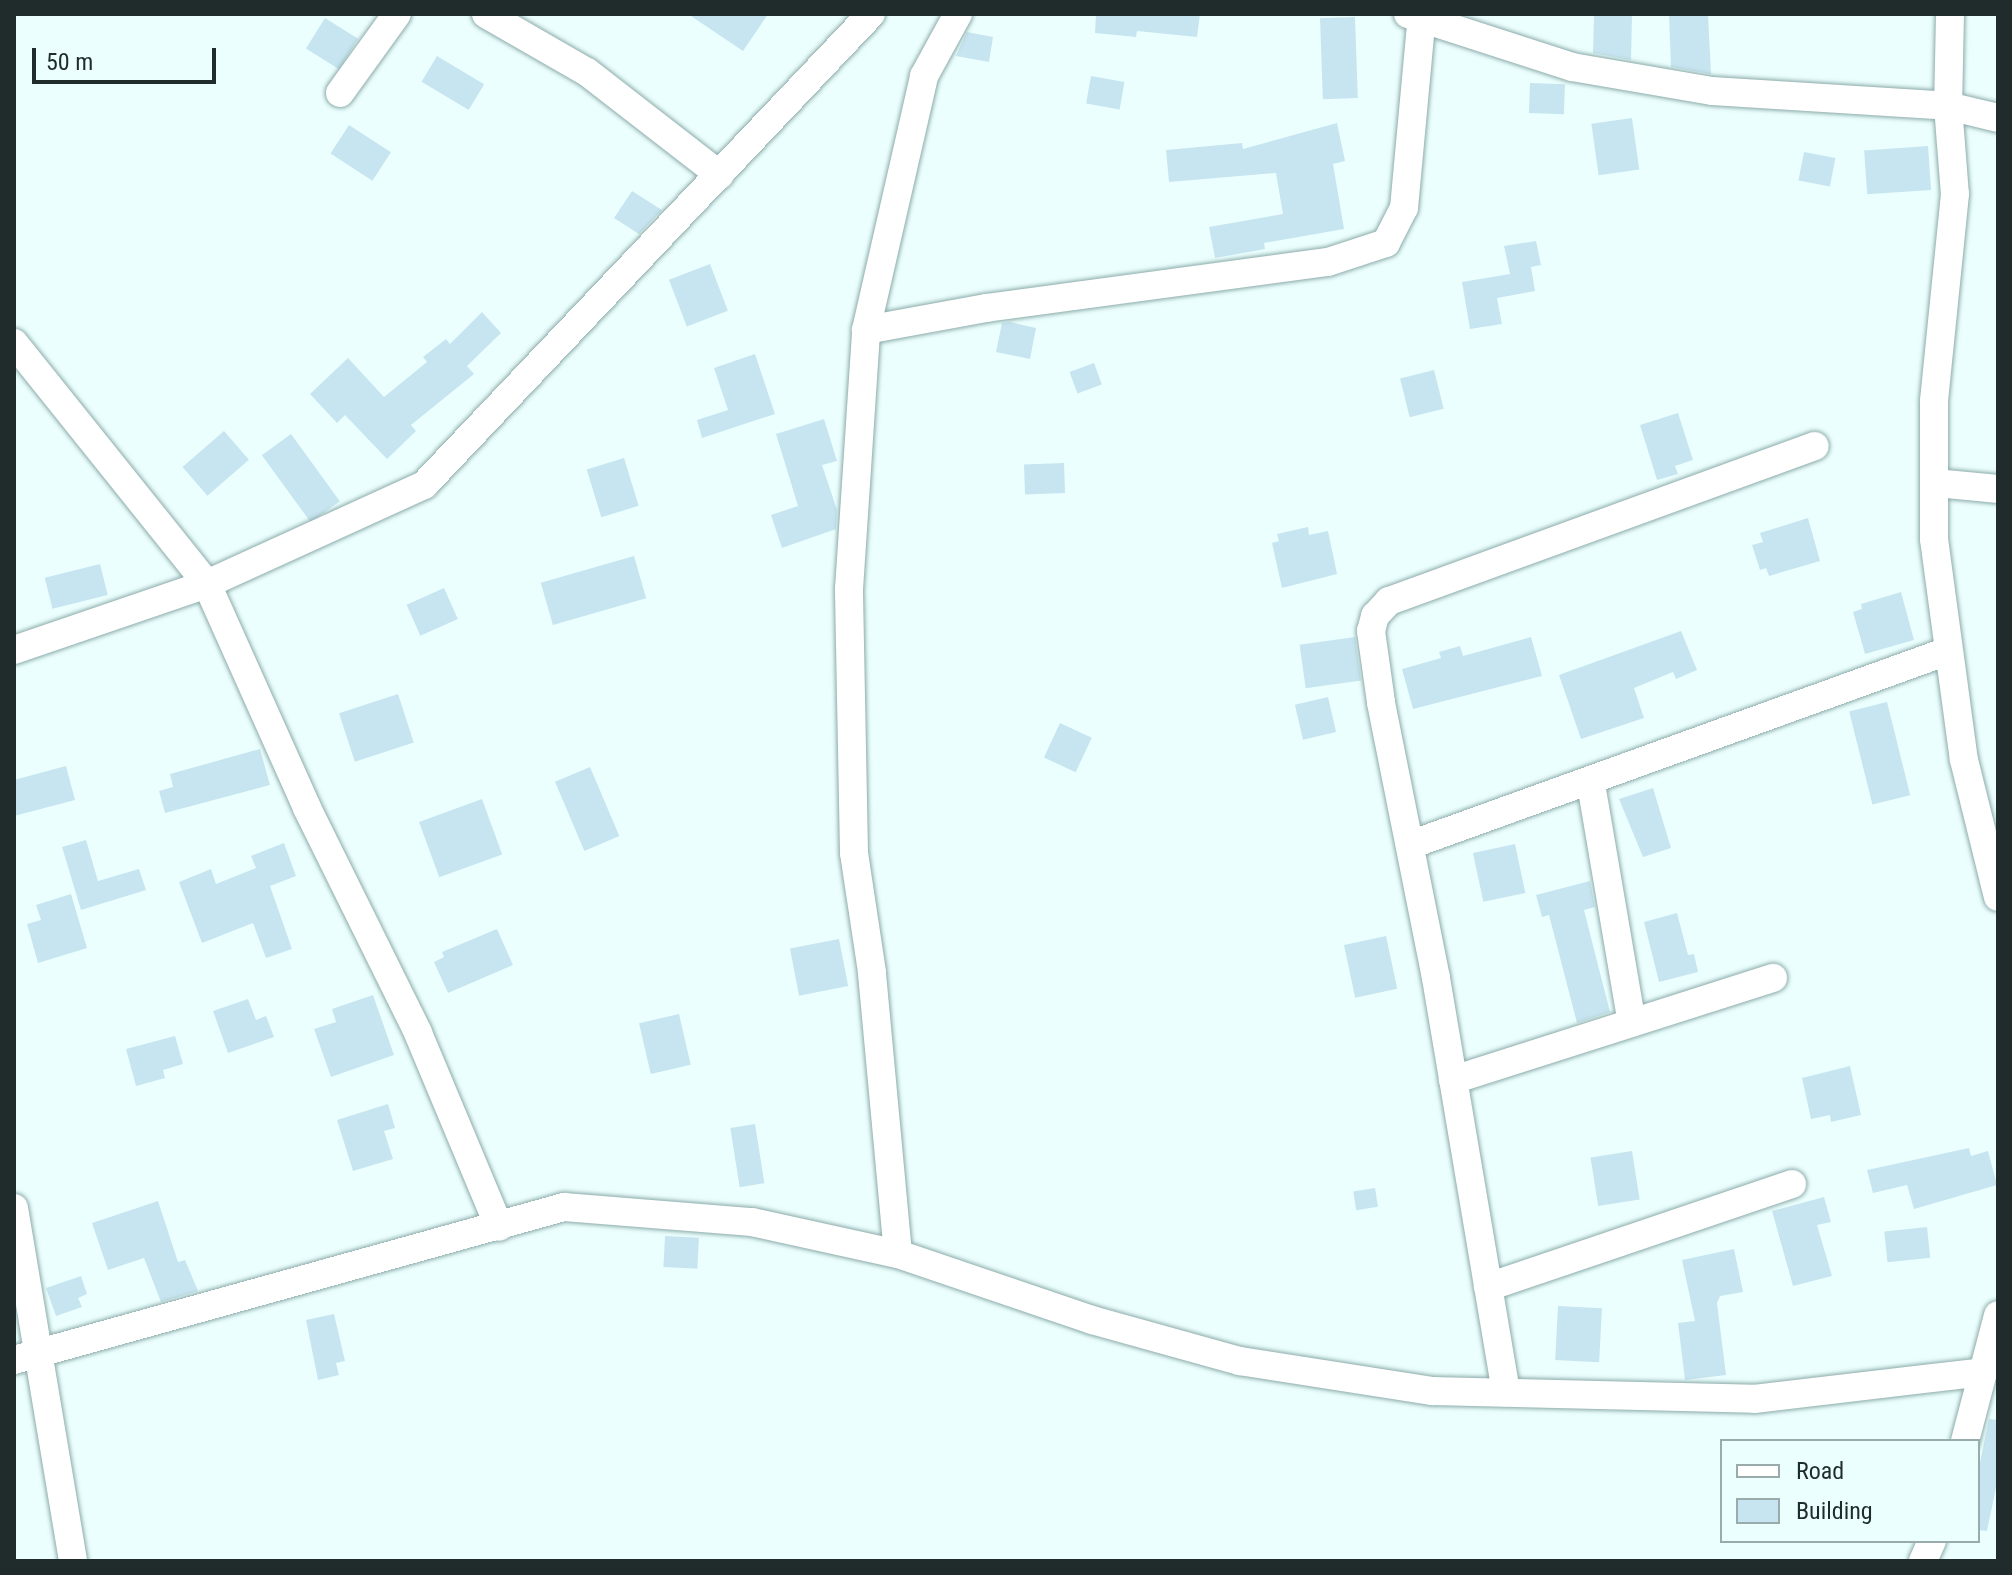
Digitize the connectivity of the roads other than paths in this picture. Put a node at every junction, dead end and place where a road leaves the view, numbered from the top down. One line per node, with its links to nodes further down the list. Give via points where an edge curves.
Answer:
1 (397, 14): 7 (street)
2 (486, 14): 10 (street, via 587,72)
3 (871, 14): 10 (street)
4 (958, 14): 11 (street, via 924,76)
5 (1950, 14): 8 (street)
6 (1417, 16): 8 (street, via 1572,67 1712,91); 11 (street, via 1404,208 1386,243 1328,262 986,308)
7 (340, 93)
8 (1948, 106): 9 (street); 14 (street, via 1955,194 1934,402)
9 (1998, 118)
10 (720, 175): 16 (street, via 424,485)
11 (866, 330): 28 (street, via 849,589 854,853 872,972)
12 (14, 343): 16 (street)
13 (1815, 446): 20 (street, via 1389,601 1375,616 1371,631)
14 (1935, 483): 15 (street); 18 (street, via 1934,539)
15 (1998, 489)
16 (207, 584): 17 (street); 27 (street, via 307,808 418,1033)
17 (14, 650)
18 (1948, 651): 19 (street); 21 (street, via 1964,760)
19 (1591, 784): 20 (street); 23 (street)
20 (1410, 845): 24 (street)
21 (1998, 897)
22 (1773, 978): 23 (street)
23 (1632, 1023): 24 (street)
24 (1453, 1080): 29 (street)
25 (1792, 1184): 29 (street)
26 (14, 1208): 31 (street)
27 (499, 1227): 28 (street, via 564,1207 752,1222); 31 (street)
28 (898, 1254): 33 (street, via 1092,1320 1240,1361 1432,1391)
29 (1488, 1287): 33 (street)
30 (1998, 1315): 32 (street)
31 (25, 1356): 35 (street)
32 (1983, 1372): 33 (street, via 1754,1399); 34 (street)
33 (1506, 1392)
34 (1966, 1439)
35 (73, 1561)

